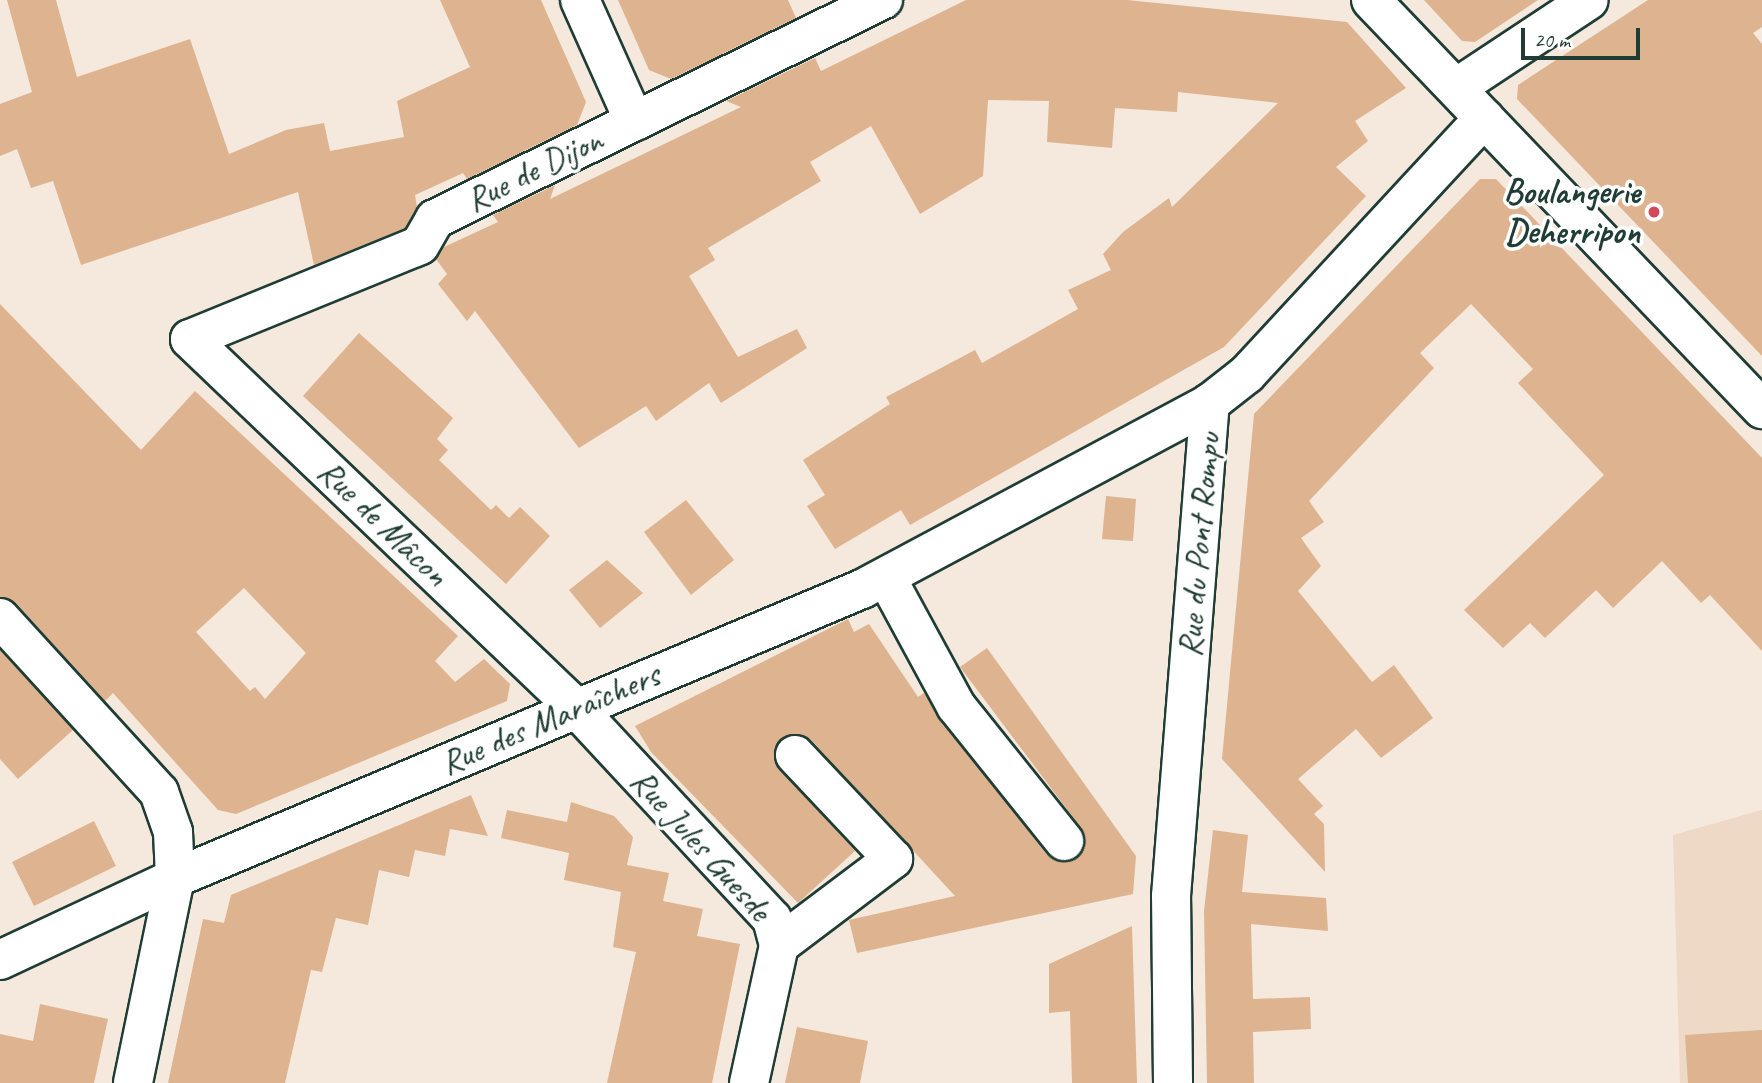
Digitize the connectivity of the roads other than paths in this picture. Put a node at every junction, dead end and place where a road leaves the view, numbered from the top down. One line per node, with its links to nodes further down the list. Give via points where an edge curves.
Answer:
1 (580, 0): 7 (street)
2 (883, 0): 7 (street, Rue de Dijon)
3 (1371, 0): 5 (street)
4 (1589, 0): 5 (street)
5 (1456, 88): 6 (street)
6 (1484, 118): 9 (street, Rue du Pont Rompu, via 1247,373); 10 (street)
7 (634, 121): 8 (street, Rue de Dijon, via 435,219 420,244)
8 (190, 339): 13 (street, Rue de Mâcon)
9 (1210, 403): 11 (street, Rue des Maraîchers); 21 (street, Rue du Pont Rompu, via 1171,896)
10 (1762, 408)
11 (886, 577): 13 (street, Rue des Maraîchers); 15 (street, via 957,706)
12 (0, 618): 16 (street, via 159,792 173,832)
13 (576, 708): 16 (street, Rue des Maraîchers); 17 (street, Rue Jules Guesde, via 772,919)
14 (795, 755): 17 (street, via 893,859)
15 (1064, 841)
16 (175, 878): 18 (street, Rue des Maraîchers); 19 (street)
17 (779, 945): 20 (street, Rue Jules Guesde)
18 (0, 960)
19 (133, 1083)
20 (749, 1083)
21 (1173, 1083)

